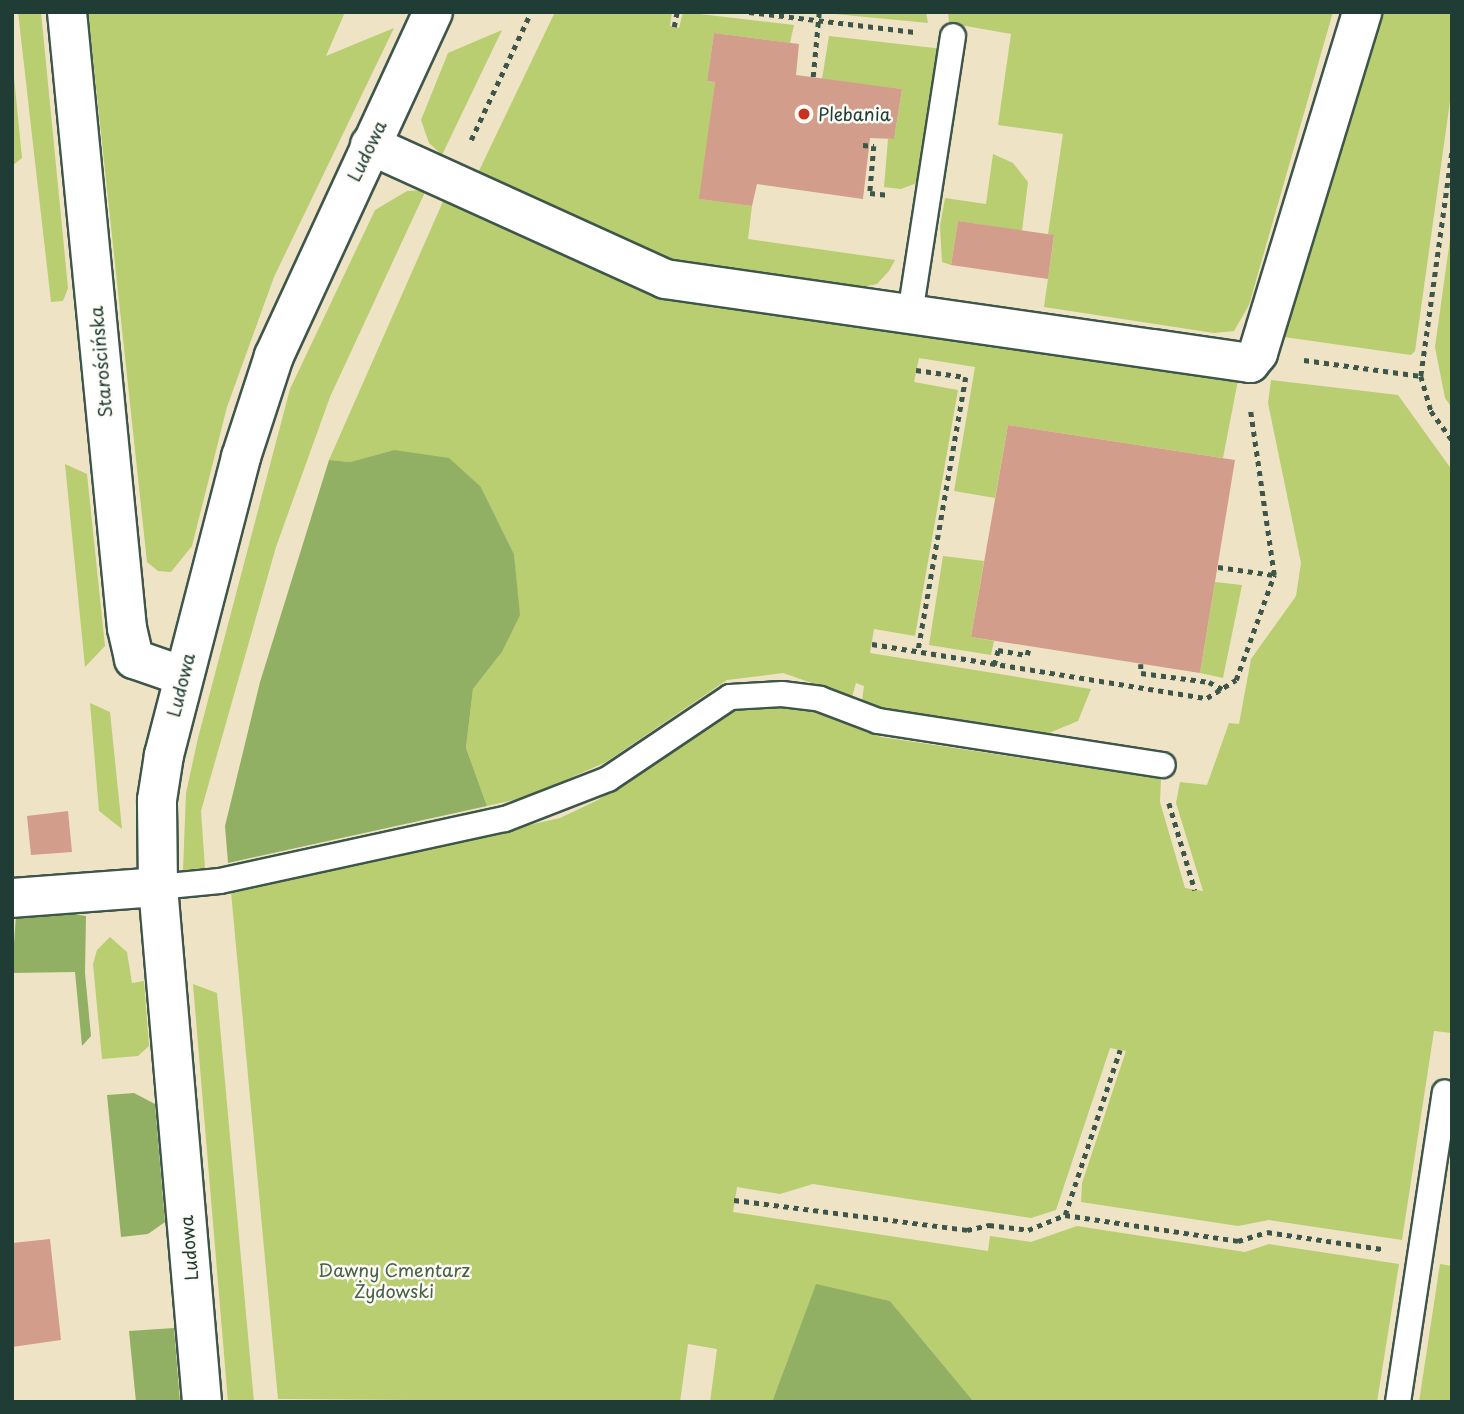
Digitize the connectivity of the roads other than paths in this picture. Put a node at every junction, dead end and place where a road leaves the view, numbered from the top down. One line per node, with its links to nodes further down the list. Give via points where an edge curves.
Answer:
1 (67, 12): 7 (street, Starościńska, via 127,628 134,659)
2 (433, 12): 5 (street, Ludowa)
3 (1362, 12): 6 (street, via 1258,353 1250,363)
4 (953, 36): 6 (lane)
5 (370, 145): 6 (street, via 643,273 689,284); 7 (street, Ludowa, via 266,379)
6 (910, 314)
7 (183, 676): 9 (street, Ludowa, via 157,800)
8 (1163, 765): 9 (lane, via 878,721 820,699 782,694 730,697 608,779 505,819 220,881)
9 (158, 887): 10 (street); 12 (street, Ludowa)
10 (12, 898)
11 (1445, 1093): 13 (lane)
12 (202, 1402)
13 (1398, 1402)

